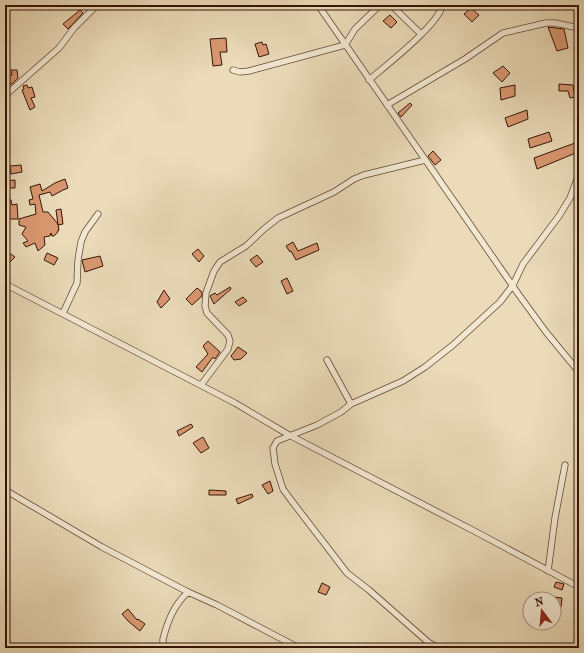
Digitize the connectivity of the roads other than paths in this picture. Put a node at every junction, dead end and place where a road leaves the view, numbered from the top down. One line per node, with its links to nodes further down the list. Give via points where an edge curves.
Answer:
1 (97, 5): 11 (street, via 74,28 59,48)
2 (318, 5): 8 (street)
3 (380, 5): 8 (street, via 355,29)
4 (391, 5): 7 (street)
5 (442, 5): 7 (street, via 441,11)
6 (579, 28): 12 (street, via 546,23 503,33 465,59)
7 (421, 34): 10 (street)
8 (345, 45): 9 (street, via 249,71); 10 (street)
9 (233, 70)
10 (369, 80): 12 (street)
11 (8, 93)
12 (387, 105): 13 (street)
13 (425, 160): 17 (street); 21 (street, via 354,179 334,192 278,218 246,246 220,262 214,270 206,293 205,306 230,341 228,349)
14 (579, 174): 17 (street, via 570,198 523,264)
15 (98, 214): 18 (street, via 81,242 77,283)
16 (5, 284): 18 (street)
17 (513, 285): 20 (street, via 546,332); 22 (street, via 500,302 454,345 425,367 403,381)
18 (63, 314): 21 (street)
19 (327, 360): 22 (street)
20 (579, 372)
21 (201, 385): 23 (street)
22 (351, 404): 23 (street, via 317,425)
23 (289, 435): 26 (street); 31 (street, via 277,441 273,448 275,464 291,500 347,574)
24 (565, 465): 26 (street)
25 (5, 490): 28 (street, via 96,544)
26 (548, 571): 27 (street)
27 (579, 587)
28 (188, 592): 29 (street, via 171,613); 30 (street)
29 (163, 648)
30 (299, 648)
31 (438, 648)

